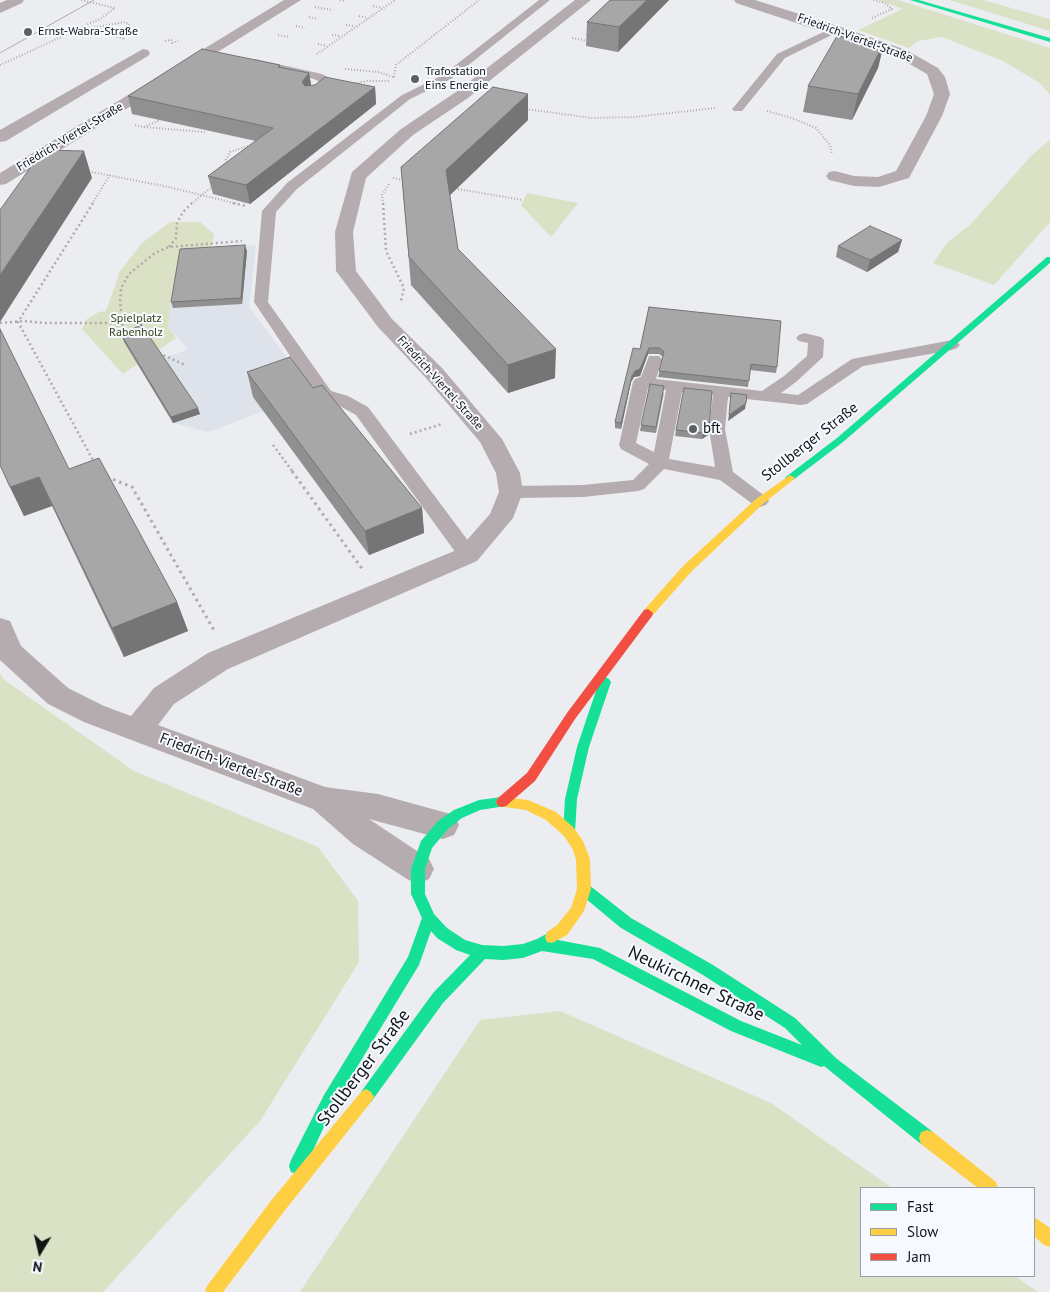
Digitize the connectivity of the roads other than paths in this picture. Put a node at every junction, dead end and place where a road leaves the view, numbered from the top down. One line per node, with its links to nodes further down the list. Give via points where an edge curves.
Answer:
1 (17, 0): 7 (street)
2 (294, 0): 18 (street, Friedrich-Viertel-Straße, via 213,55)
3 (545, 0): 31 (lane, via 447,77 406,97 292,186 269,211 261,302 325,395 362,411)
4 (584, 0): 29 (street, Friedrich-Viertel-Straße, via 462,95 407,132 358,176 344,232 346,271 394,334 434,373 490,439 508,473)
5 (741, 0): 8 (street, Friedrich-Viertel-Straße)
6 (913, 0): 9 (main road)
7 (0, 9)
8 (834, 30): 15 (lane, via 781,56); 17 (street, Friedrich-Viertel-Straße, via 918,62 933,71 942,94 903,174 879,182)
9 (1050, 40)
10 (144, 53): 16 (street)
11 (243, 59): 12 (lane)
12 (283, 68): 13 (lane); 14 (lane, via 325,80 323,90)
13 (266, 79)
14 (312, 99)
15 (738, 108)
16 (0, 137)
17 (835, 176)
18 (0, 180)
19 (1050, 259): 21 (main road, Stollberger Straße)
20 (804, 338): 26 (lane, via 816,340 815,357)
21 (952, 345): 26 (lane, via 858,362 801,400); 30 (main road, Stollberger Straße, via 840,440)
22 (654, 359): 23 (lane)
23 (647, 383): 24 (lane); 27 (lane, via 641,382 627,445)
24 (675, 386): 25 (lane); 27 (lane)
25 (721, 391): 26 (lane); 28 (lane, via 717,429)
26 (765, 396)
27 (660, 463): 28 (lane); 29 (lane, via 638,485 583,491)
28 (725, 476): 30 (lane)
29 (512, 492): 31 (street, Friedrich-Viertel-Straße, via 501,518)
30 (760, 500): 33 (main road, Stollberger Straße, via 687,569 640,623)
31 (468, 555): 34 (street, Friedrich-Viertel-Straße, via 218,661 164,696)
32 (0, 628): 34 (street, Friedrich-Viertel-Straße, via 10,652 58,696)
33 (608, 668): 36 (main road, Stollberger Straße, via 571,716 531,777); 38 (main road, Stollberger Straße, via 583,747 571,799)
34 (138, 730): 35 (street, Friedrich-Viertel-Straße)
35 (324, 800): 37 (street, Friedrich-Viertel-Straße, via 378,807); 39 (street, Friedrich-Viertel-Straße, via 364,834)
36 (502, 802): 37 (main road, via 479,805); 38 (main road, via 528,805 551,816)
37 (443, 825): 39 (main road, via 426,845)
38 (569, 832): 40 (main road, via 583,859)
39 (418, 869): 41 (main road, via 418,894)
40 (584, 889): 42 (main road, via 577,911 562,930); 44 (main road, Neukirchner Straße, via 626,923 708,970 790,1023)
41 (429, 918): 43 (main road, via 442,934 460,945); 46 (main road, Stollberger Straße, via 414,960 329,1100)
42 (542, 944): 43 (main road, via 503,954); 44 (main road, Neukirchner Straße, via 595,953 736,1026)
43 (482, 952): 46 (main road, Stollberger Straße, via 438,998 356,1111)
44 (832, 1064): 45 (main road, Neukirchner Straße)
45 (989, 1187)
46 (276, 1208): 49 (main road, Stollberger Straße)
47 (1035, 1226): 48 (main road)
48 (1050, 1239)
49 (213, 1292)

